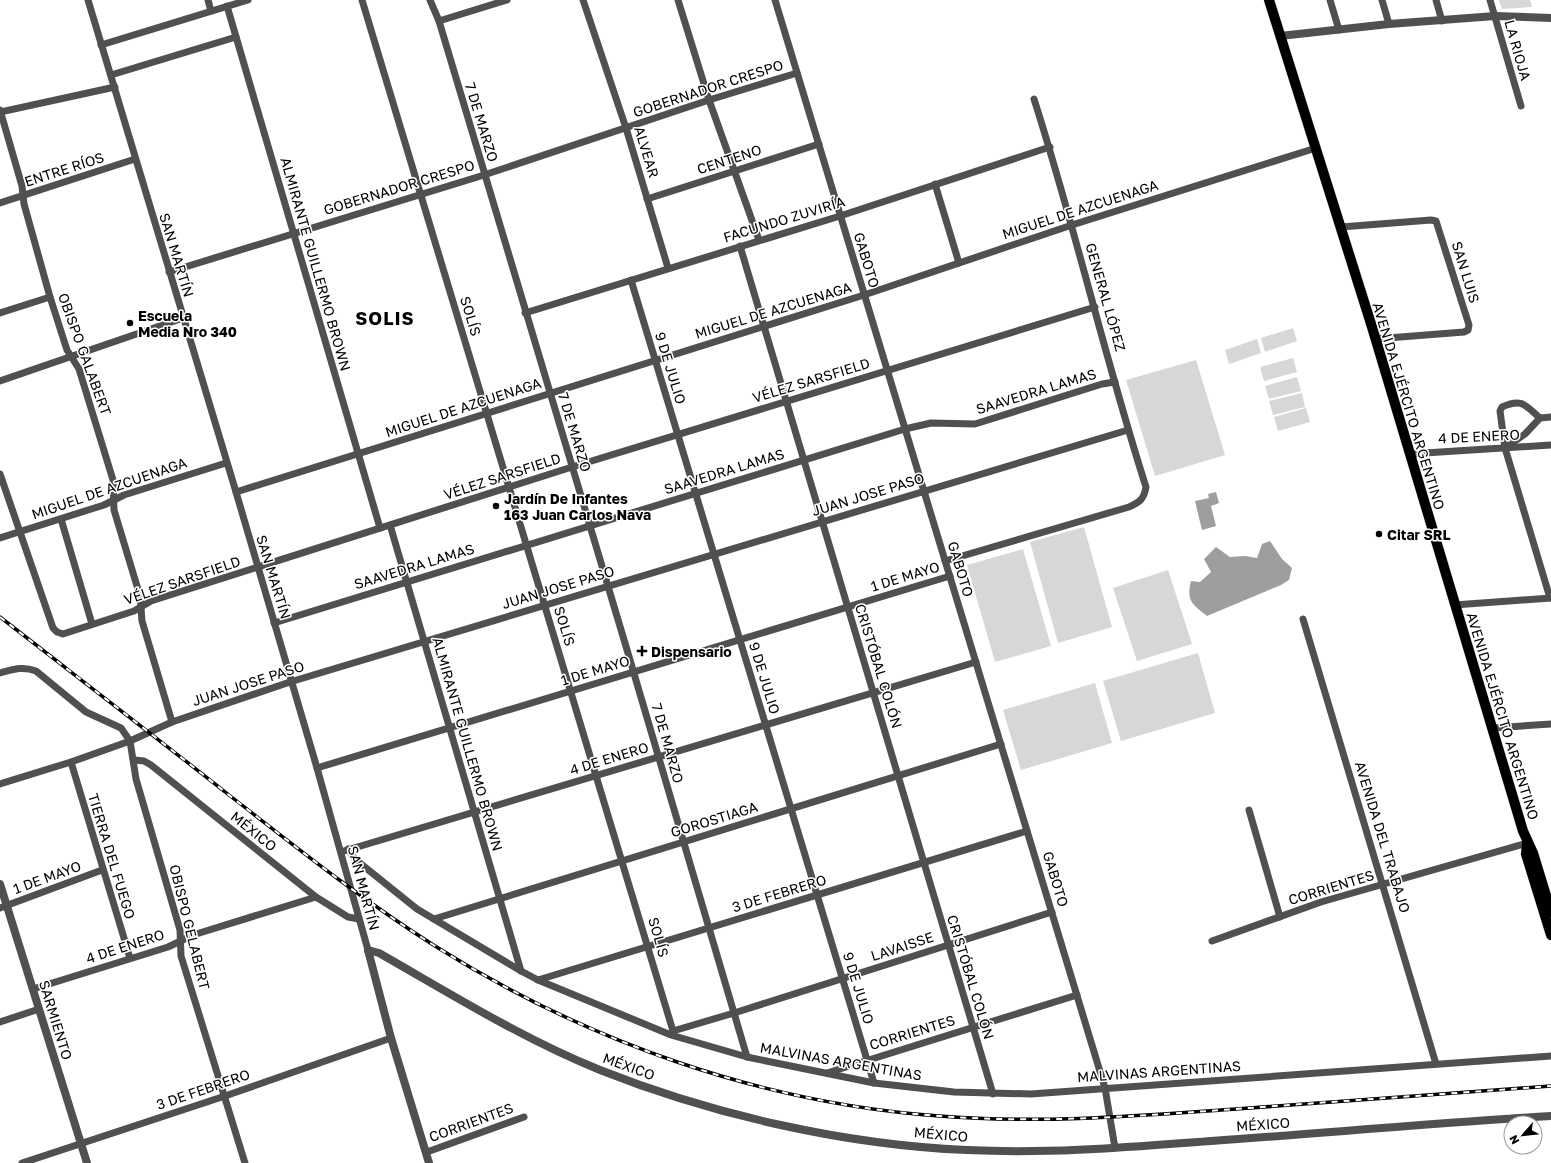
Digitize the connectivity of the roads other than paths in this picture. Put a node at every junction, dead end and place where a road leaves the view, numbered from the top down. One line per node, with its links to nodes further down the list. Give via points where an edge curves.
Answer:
1 (88, 0): 25 (street, SAN MARTÍN)
2 (208, 0): 16 (street)
3 (248, 0): 15 (street)
4 (362, 0): 41 (street, SOLÍS)
5 (430, 0): 19 (street, 7 DE MARZO)
6 (507, 0): 19 (street)
7 (583, 0): 33 (street, ALVEAR)
8 (678, 0): 30 (street)
9 (775, 0): 26 (street, GABOTO)
10 (1269, 0): 23 (main road, AVENIDA EJÉRCITO ARGENTINO)
11 (1330, 0): 22 (street)
12 (1382, 0): 21 (street)
13 (1436, 0): 20 (street)
14 (1490, 0): 17 (street, LA RIOJA)
15 (227, 6): 16 (street); 24 (street, ALMIRANTE GUILLERMO BROWN)
16 (211, 11): 25 (street)
17 (1495, 16): 18 (street); 20 (street); 31 (street, LA RIOJA)
18 (1551, 18)
19 (439, 21): 39 (street, 7 DE MARZO)
20 (1442, 21): 21 (street)
21 (1389, 24): 22 (street)
22 (1340, 30): 23 (street)
23 (1280, 36): 36 (main road, AVENIDA EJÉRCITO ARGENTINO)
24 (236, 37): 27 (street); 48 (street, ALMIRANTE GUILLERMO BROWN)
25 (101, 45): 27 (street, SAN MARTÍN)
26 (797, 74): 30 (street, GOBERNADOR CRESPO); 34 (street, GABOTO)
27 (111, 75): 28 (street, SAN MARTÍN)
28 (115, 87): 32 (street); 37 (street, SAN MARTÍN)
29 (1034, 98): 35 (street, GENERAL LÓPEZ)
30 (710, 100): 33 (street, GOBERNADOR CRESPO); 38 (street)
31 (1521, 106)
32 (0, 111): 42 (street, OBISPO GALABERT)
33 (626, 128): 39 (street, GOBERNADOR CRESPO); 43 (street, ALVEAR)
34 (819, 144): 38 (street, CENTENO); 45 (street, GABOTO)
35 (1050, 147): 40 (street, FACUNDO ZUVIRÍA); 46 (street, GENERAL LÓPEZ)
36 (1316, 148): 46 (street, MIGUEL DE AZCUENAGA); 47 (main road, AVENIDA EJÉRCITO ARGENTINO)
37 (135, 159): 42 (street, ENTRE RÍOS); 53 (street, SAN MARTÍN)
38 (734, 171): 43 (street, CENTENO); 49 (street)
39 (484, 175): 41 (street, GOBERNADOR CRESPO); 59 (street, 7 DE MARZO)
40 (935, 184): 45 (street, FACUNDO ZUVIRÍA); 51 (street)
41 (420, 194): 48 (street, GOBERNADOR CRESPO); 70 (street, SOLÍS)
42 (23, 196): 44 (street, ENTRE RÍOS); 56 (street, OBISPO GALABERT)
43 (647, 199): 52 (street, ALVEAR)
44 (0, 202)
45 (840, 216): 49 (street, FACUNDO ZUVIRÍA); 55 (street, GABOTO)
46 (1072, 225): 51 (street, MIGUEL DE AZCUENAGA); 57 (street, GENERAL LÓPEZ)
47 (1341, 227): 62 (main road, AVENIDA EJÉRCITO ARGENTINO); 62 (street, SAN LUIS, via 1436,221 1469,325 1468,330)
48 (293, 233): 53 (street, GOBERNADOR CRESPO); 78 (street, ALMIRANTE GUILLERMO BROWN)
49 (759, 240): 50 (street, FACUNDO ZUVIRÍA)
50 (740, 246): 52 (street, FACUNDO ZUVIRÍA); 61 (street, CRISTÓBAL COLÓN)
51 (959, 263): 55 (street, MIGUEL DE AZCUENAGA)
52 (668, 268): 54 (street, FACUNDO ZUVIRÍA)
53 (168, 272): 60 (street, SAN MARTÍN)
54 (631, 280): 59 (street, FACUNDO ZUVIRÍA); 64 (street, 9 DE JULIO)
55 (864, 295): 61 (street, MIGUEL DE AZCUENAGA); 65 (street, GABOTO)
56 (50, 297): 58 (street); 63 (street, OBISPO GALABERT, via 67,350)
57 (1096, 307): 65 (street, VÉLEZ SARSFIELD); 67 (street, GENERAL LÓPEZ)
58 (0, 313)
59 (525, 313): 68 (street, 7 DE MARZO)
60 (183, 318): 63 (street); 81 (street, SAN MARTÍN)
61 (764, 326): 64 (street, MIGUEL DE AZCUENAGA); 69 (street, CRISTÓBAL COLÓN)
62 (1375, 339): 79 (main road, AVENIDA EJÉRCITO ARGENTINO)
63 (72, 356): 66 (street); 88 (street, OBISPO GALABERT, via 79,369 113,480)
64 (655, 360): 68 (street, MIGUEL DE AZCUENAGA); 75 (street, 9 DE JULIO)
65 (887, 370): 69 (street, VÉLEZ SARSFIELD); 73 (street, GABOTO)
66 (0, 381)
67 (1115, 382): 73 (street, SAAVEDRA LAMAS, via 975,424 931,423); 74 (street, GENERAL LÓPEZ)
68 (549, 393): 70 (street, MIGUEL DE AZCUENAGA); 82 (street, 7 DE MARZO)
69 (786, 401): 75 (street, VÉLEZ SARSFIELD); 80 (street, CRISTÓBAL COLÓN)
70 (487, 414): 78 (street, MIGUEL DE AZCUENAGA); 84 (street, SOLÍS)
71 (1551, 417): 72 (street)
72 (1540, 418): 77 (street, via 1525,434); 77 (street, via 1518,402 1502,407 1500,417)
73 (905, 429): 80 (street, SAAVEDRA LAMAS); 85 (street, GABOTO)
74 (1128, 430): 85 (street, JUAN JOSE PASO); 89 (street, GENERAL LÓPEZ, via 1146,487 1144,497)
75 (677, 434): 82 (street, VÉLEZ SARSFIELD); 87 (street, 9 DE JULIO)
76 (1551, 445): 77 (street, 4 DE ENERO)
77 (1505, 448): 79 (street, 4 DE ENERO); 104 (street)
78 (359, 454): 86 (street, MIGUEL DE AZCUENAGA); 94 (street, ALMIRANTE GUILLERMO BROWN)
79 (1409, 454): 106 (main road, AVENIDA EJÉRCITO ARGENTINO)
80 (803, 459): 87 (street, SAAVEDRA LAMAS); 91 (street, CRISTÓBAL COLÓN)
81 (226, 463): 86 (street, SAN MARTÍN); 88 (street, MIGUEL DE AZCUENAGA)
82 (572, 467): 84 (street, VÉLEZ SARSFIELD); 93 (street, 7 DE MARZO)
83 (0, 474): 95 (street)
84 (509, 487): 92 (street, VÉLEZ SARSFIELD); 97 (street, SOLÍS)
85 (924, 490): 91 (street, JUAN JOSE PASO); 99 (street, GABOTO)
86 (236, 492): 100 (street, SAN MARTÍN)
87 (695, 493): 93 (street, SAAVEDRA LAMAS); 98 (street, 9 DE JULIO)
88 (114, 500): 90 (street, MIGUEL DE AZCUENAGA); 107 (street, OBISPO GALABERT, via 114,510)
89 (1139, 502): 99 (street, 1 DE MAYO)
90 (61, 519): 95 (street, MIGUEL DE AZCUENAGA); 111 (street)
91 (822, 521): 98 (street, JUAN JOSE PASO); 108 (street, CRISTÓBAL COLÓN)
92 (390, 525): 94 (street, VÉLEZ SARSFIELD); 102 (street, ALMIRANTE GUILLERMO BROWN)
93 (590, 526): 97 (street, SAAVEDRA LAMAS); 103 (street, 7 DE MARZO)
94 (380, 528): 100 (street, VÉLEZ SARSFIELD)
95 (20, 532): 96 (street, MIGUEL DE AZCUENAGA); 111 (street, VÉLEZ SARSFIELD, via 53,628 63,634)
96 (0, 538)
97 (527, 545): 102 (street, SAAVEDRA LAMAS); 105 (street, SOLÍS)
98 (714, 555): 103 (street, JUAN JOSE PASO); 112 (street, 9 DE JULIO)
99 (945, 561): 101 (street, GABOTO)
100 (256, 568): 107 (street, VÉLEZ SARSFIELD); 110 (street, SAN MARTÍN)
101 (950, 576): 108 (street, 1 DE MAYO); 114 (street, GABOTO)
102 (406, 582): 110 (street, SAAVEDRA LAMAS); 113 (street, ALMIRANTE GUILLERMO BROWN)
103 (609, 585): 105 (street, JUAN JOSE PASO); 115 (street, 7 DE MARZO)
104 (1551, 598): 106 (street)
105 (545, 605): 113 (street, JUAN JOSE PASO); 118 (street, SOLÍS)
106 (1454, 605): 124 (main road, AVENIDA EJÉRCITO ARGENTINO)
107 (142, 607): 111 (street, VÉLEZ SARSFIELD); 120 (street, OBISPO GALABERT, via 142,620)
108 (848, 607): 112 (street, 1 DE MAYO); 119 (street, CRISTÓBAL COLÓN)
109 (1303, 619): 145 (street, AVENIDA DEL TRABAJO)
110 (274, 623): 117 (street, SAN MARTÍN)
111 (92, 624)
112 (739, 640): 115 (street, 1 DE MAYO); 122 (street, 9 DE JULIO)
113 (424, 642): 117 (street, JUAN JOSE PASO); 123 (street, ALMIRANTE GUILLERMO BROWN)
114 (976, 662): 119 (street, 4 DE ENERO); 126 (street, GABOTO)
115 (634, 672): 118 (street, 1 DE MAYO); 127 (street, 7 DE MARZO)
116 (0, 673): 125 (street, via 19,668 36,671 86,712 122,728)
117 (290, 682): 120 (street, JUAN JOSE PASO); 130 (street, SAN MARTÍN)
118 (571, 691): 123 (street, 1 DE MAYO); 131 (street, SOLÍS)
119 (873, 693): 122 (street, 4 DE ENERO); 132 (street, CRISTÓBAL COLÓN)
120 (172, 722): 125 (street, JUAN JOSE PASO)
121 (1551, 724): 124 (street)
122 (765, 725): 127 (street, 4 DE ENERO); 134 (street, 9 DE JULIO)
123 (449, 728): 130 (street, 1 DE MAYO); 136 (street, ALMIRANTE GUILLERMO BROWN)
124 (1493, 728): 139 (main road, AVENIDA EJÉRCITO ARGENTINO)
125 (130, 741): 128 (street, OBISPO GELABERT); 129 (street, JUAN JOSE PASO)
126 (1001, 744): 132 (street, GOROSTIAGA); 137 (street, GABOTO)
127 (659, 757): 131 (street, 4 DE ENERO); 138 (street, 7 DE MARZO)
128 (134, 760): 147 (street, MÉXICO, via 144,761 151,766); 157 (street, OBISPO GELABERT, via 136,779 180,930)
129 (71, 762): 133 (street, JUAN JOSE PASO); 143 (street, TIERRA DEL FUEGO)
130 (317, 768): 140 (street, SAN MARTÍN)
131 (596, 775): 136 (street, 4 DE ENERO); 141 (street, SOLÍS)
132 (898, 776): 134 (street, GOROSTIAGA); 142 (street, CRISTÓBAL COLÓN)
133 (0, 784)
134 (791, 809): 138 (street, GOROSTIAGA); 146 (street, 9 DE JULIO)
135 (1249, 810): 152 (street)
136 (474, 812): 140 (street, 4 DE ENERO); 148 (street, ALMIRANTE GUILLERMO BROWN)
137 (1027, 831): 142 (street, 3 DE FEBRERO); 150 (street, GABOTO)
138 (684, 842): 141 (street, GOROSTIAGA); 155 (street, 7 DE MARZO)
139 (1527, 843): 145 (street, CORRIENTES); 151 (main road, AVENIDA EJÉRCITO ARGENTINO, via 1533,853); 156 (main road, AVENIDA EJÉRCITO ARGENTINO, via 1526,854)
140 (344, 850): 153 (street, SAN MARTÍN); 154 (street, MALVINAS ARGENTINAS, via 417,909)
141 (622, 861): 148 (street, GOROSTIAGA); 159 (street, SOLÍS)
142 (924, 863): 146 (street, 3 DE FEBRERO); 160 (street, CRISTÓBAL COLÓN)
143 (102, 870): 149 (street, 1 DE MAYO); 162 (street, TIERRA DEL FUEGO)
144 (0, 884): 149 (street, SARMIENTO)
145 (1384, 884): 152 (street, CORRIENTES); 177 (street, AVENIDA DEL TRABAJO)
146 (817, 895): 155 (street, 3 DE FEBRERO); 164 (street, 9 DE JULIO)
147 (316, 897): 153 (street, MÉXICO, via 348,917); 157 (street, 4 DE ENERO)
148 (500, 898): 154 (street, GOROSTIAGA); 163 (street, ALMIRANTE GUILLERMO BROWN)
149 (3, 907): 166 (street, SARMIENTO)
150 (1052, 912): 160 (street, LAVAISSE); 167 (street, GABOTO)
151 (1551, 912)
152 (1280, 917): 158 (street, CORRIENTES)
153 (359, 919): 161 (street, SAN MARTÍN)
154 (434, 919): 163 (street, MALVINAS ARGENTINAS)
155 (709, 928): 159 (street, 3 DE FEBRERO); 169 (street, 7 DE MARZO)
156 (1551, 935)
157 (180, 941): 162 (street, 4 DE ENERO); 182 (street, OBISPO GELABERT, via 181,956)
158 (1212, 941)
159 (648, 945): 165 (street, 3 DE FEBRERO); 172 (street, SOLÍS)
160 (948, 945): 164 (street, LAVAISSE); 171 (street, CRISTÓBAL COLÓN)
161 (368, 950): 173 (street, SAN MARTÍN); 186 (street, MÉXICO, via 379,953 514,1029 568,1056 695,1103 784,1126 873,1141 966,1150 1057,1151)
162 (130, 958): 166 (street, 4 DE ENERO)
163 (521, 971): 165 (street, MALVINAS ARGENTINAS)
164 (842, 979): 169 (street, LAVAISSE); 176 (street, 9 DE JULIO)
165 (538, 980): 172 (street, MALVINAS ARGENTINAS)
166 (33, 989): 168 (street, SARMIENTO)
167 (1077, 995): 171 (street, CORRIENTES); 180 (street, GABOTO)
168 (39, 1009): 170 (street); 185 (street, SARMIENTO)
169 (734, 1013): 172 (street, LAVAISSE); 175 (street, 7 DE MARZO)
170 (0, 1022)
171 (973, 1027): 176 (street, CORRIENTES); 181 (street, CRISTÓBAL COLÓN)
172 (672, 1033): 175 (street, MALVINAS ARGENTINAS)
173 (391, 1038): 182 (street, 3 DE FEBRERO); 187 (street, SAN MARTÍN)
174 (1551, 1056): 177 (street, MALVINAS ARGENTINAS)
175 (746, 1057): 178 (street, MALVINAS ARGENTINAS)
176 (867, 1060): 178 (street, CORRIENTES); 179 (street, 9 DE JULIO)
177 (1436, 1064): 180 (street, MALVINAS ARGENTINAS)
178 (825, 1074): 179 (street, MALVINAS ARGENTINAS)
179 (874, 1083): 181 (street, MALVINAS ARGENTINAS)
180 (1105, 1088): 181 (street, MALVINAS ARGENTINAS, via 1052,1093); 186 (street, GABOTO)
181 (993, 1094)
182 (225, 1096): 185 (street, 3 DE FEBRERO); 190 (street, OBISPO GELABERT)
183 (524, 1116): 187 (street, CORRIENTES)
184 (1551, 1116): 186 (street, MÉXICO)
185 (81, 1144): 188 (street, 3 DE FEBRERO); 189 (street, SARMIENTO)
186 (1115, 1148)
187 (427, 1152): 191 (street, SAN MARTÍN)
188 (22, 1163)
189 (87, 1163)
190 (245, 1163)
191 (429, 1163)

